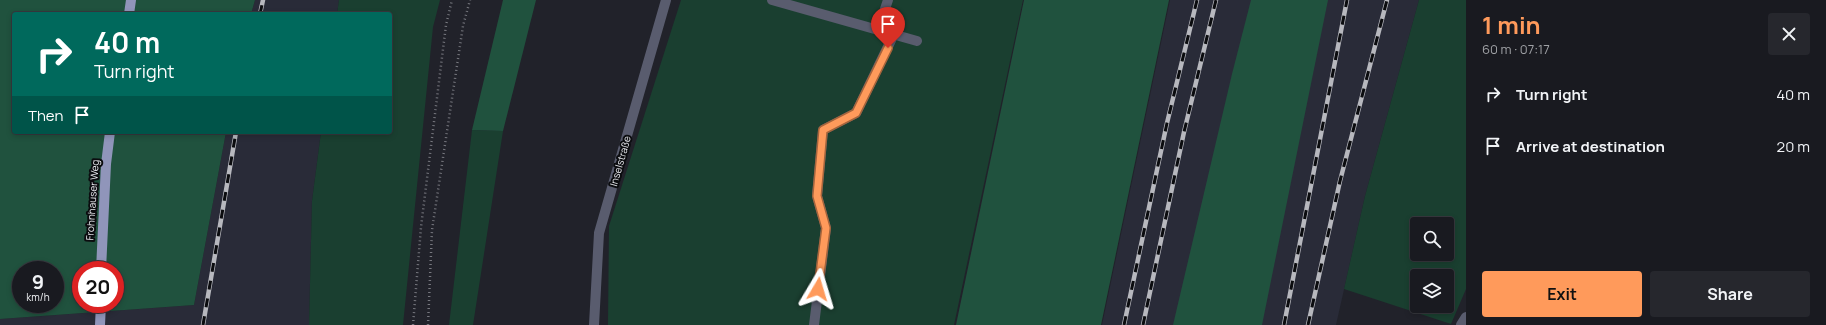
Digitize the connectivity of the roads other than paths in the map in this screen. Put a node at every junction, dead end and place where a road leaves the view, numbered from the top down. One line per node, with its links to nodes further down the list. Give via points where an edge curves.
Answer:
1 (131, 0): 5 (main road)
2 (666, 0): 14 (street, Inselstraße, via 599,233)
3 (772, 0): 6 (street)
4 (888, 0): 6 (street)
5 (129, 12)
6 (878, 30): 7 (street)
7 (894, 34): 8 (street); 15 (street, via 856,113 823,130 817,196 826,228)
8 (917, 41)
9 (110, 134): 10 (main road, Frohnhauser Weg)
10 (101, 261)
11 (100, 313): 13 (main road)
12 (1466, 317): 16 (street)
13 (100, 325)
14 (594, 325)
15 (814, 325)
16 (1461, 325)

